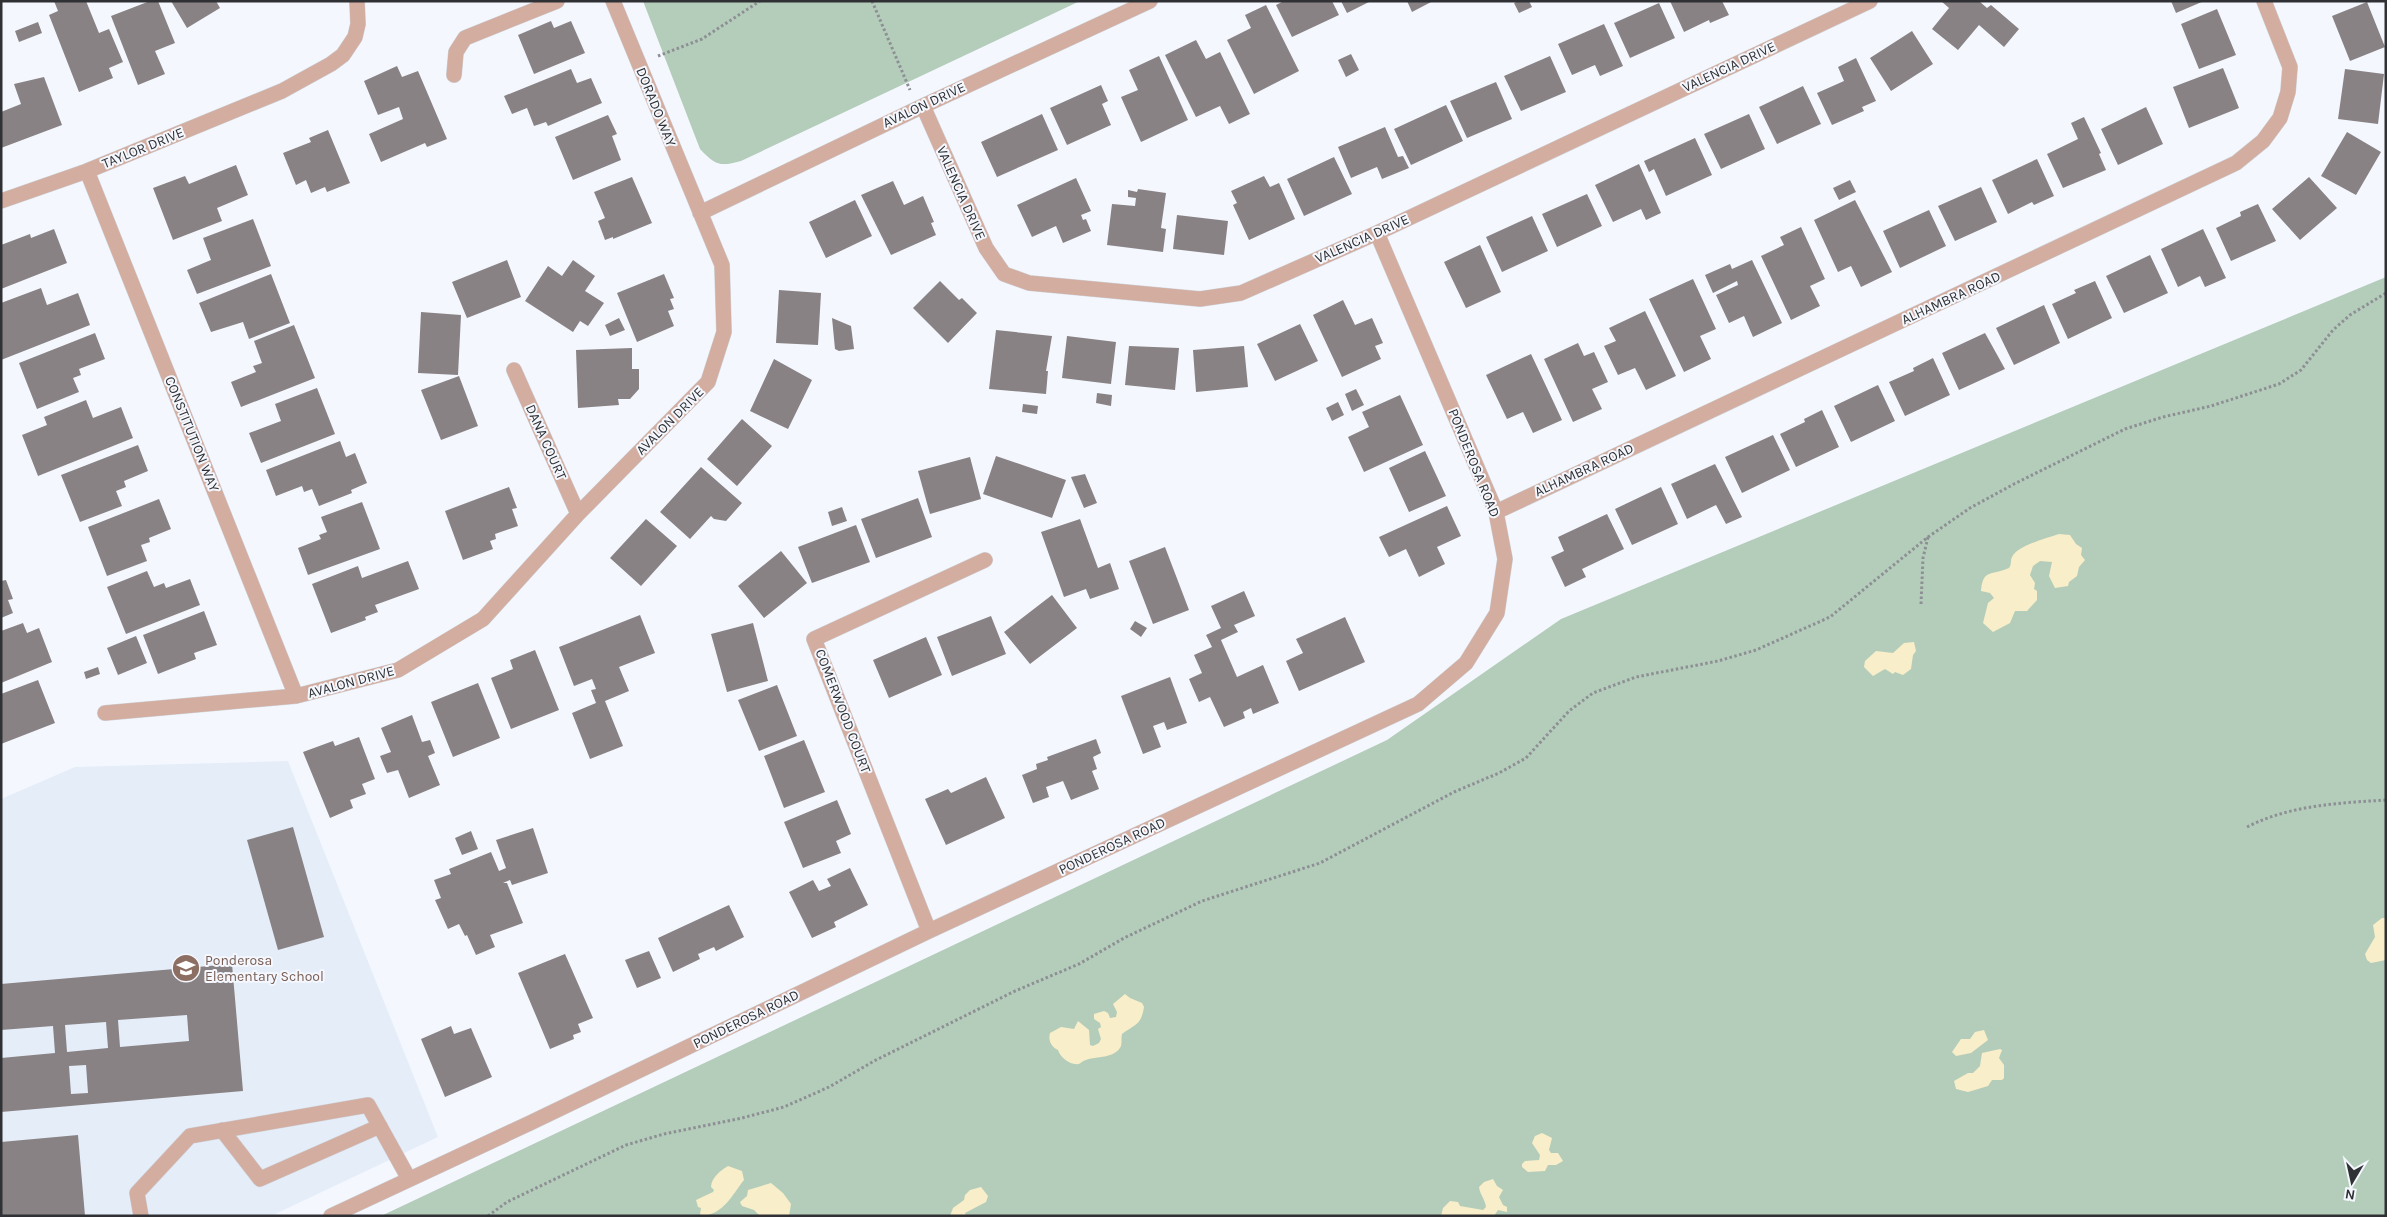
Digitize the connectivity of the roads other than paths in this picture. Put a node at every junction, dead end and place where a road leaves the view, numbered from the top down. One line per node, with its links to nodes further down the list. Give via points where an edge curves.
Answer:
1 (357, 1): 9 (street, TAYLOR DRIVE, via 355,38 342,55 282,91)
2 (557, 1): 7 (street, via 465,38 456,52)
3 (613, 1): 11 (street, DORADO WAY)
4 (1150, 1): 8 (street, AVALON DRIVE)
5 (1870, 1): 12 (street, VALENCIA DRIVE)
6 (2264, 1): 14 (street, ALHAMBRA ROAD, via 2290,68 2288,92 2280,118 2263,142 2236,164)
7 (454, 75)
8 (923, 106): 11 (street, AVALON DRIVE); 12 (street, VALENCIA DRIVE, via 986,248 1004,274 1029,283 1200,299 1241,293)
9 (87, 171): 10 (street, TAYLOR DRIVE); 17 (street, CONSTITUTION WAY)
10 (1, 201)
11 (700, 213): 15 (street, AVALON DRIVE, via 722,265 724,332 708,382)
12 (1377, 233): 14 (street, PONDEROSA ROAD)
13 (514, 370): 15 (street, DANA COURT)
14 (1496, 512): 19 (street, PONDEROSA ROAD, via 1505,559 1497,613 1466,663 1418,704)
15 (578, 514): 17 (street, AVALON DRIVE, via 483,619 398,670)
16 (985, 560): 19 (street, COMERWOOD COURT, via 814,639)
17 (296, 696): 18 (street, AVALON DRIVE)
18 (105, 713)
19 (929, 931): 22 (street, PONDEROSA ROAD)
20 (380, 1126): 21 (street, via 368,1105); 21 (street, via 260,1179); 22 (street)
21 (222, 1130): 23 (street, via 190,1136 137,1193)
22 (410, 1179): 24 (street, PONDEROSA ROAD)
23 (141, 1216)
24 (331, 1216)

